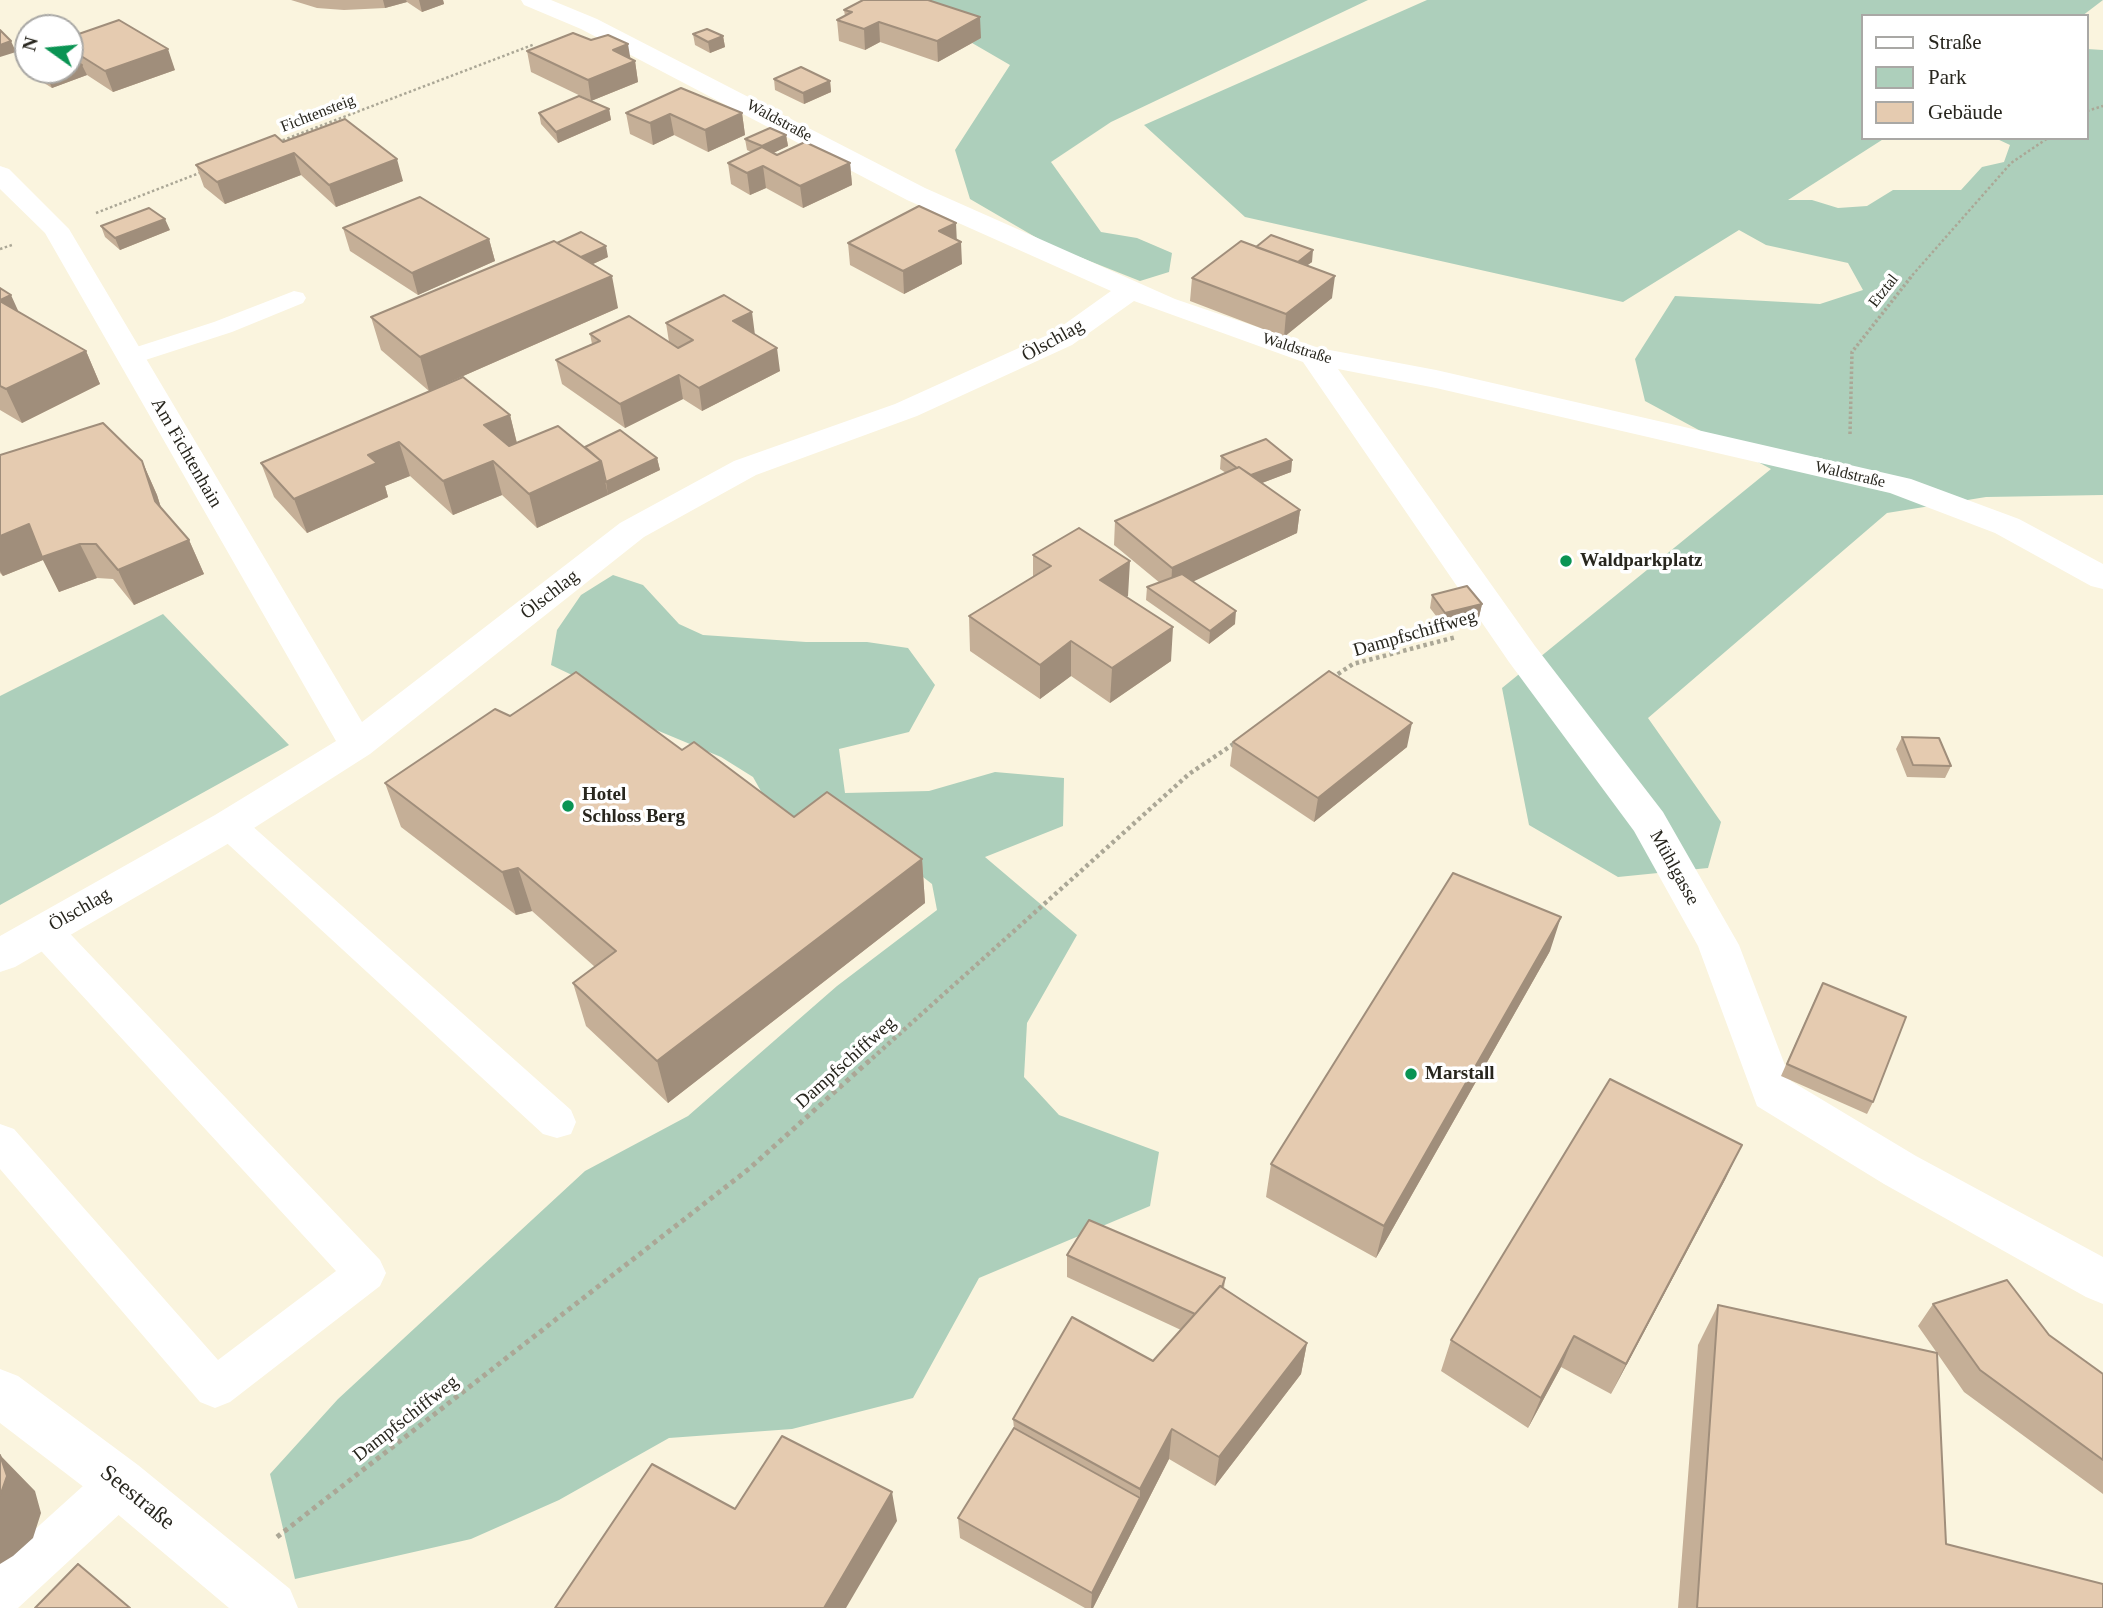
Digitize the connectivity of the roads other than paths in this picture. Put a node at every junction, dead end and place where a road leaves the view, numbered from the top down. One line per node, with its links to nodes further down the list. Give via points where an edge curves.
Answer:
1 (532, 0): 3 (street, Waldstraße, via 589,24 916,194)
2 (0, 174): 6 (street, Am Fichtenhain, via 56,229)
3 (1130, 291): 5 (street, Waldstraße); 8 (street, Ölschlag, via 1062,339 906,410 745,468 632,530)
4 (294, 298): 6 (lane)
5 (1313, 356): 7 (street, Waldstraße, via 1436,379 1900,486 2007,527); 14 (street, Mühlgasse, via 1522,654 1649,822 1718,945 1773,1093 1900,1170)
6 (130, 357): 8 (street, Am Fichtenhain)
7 (2103, 579)
8 (357, 745): 9 (street, Ölschlag)
9 (229, 825): 10 (street, Ölschlag); 12 (lane)
10 (44, 930): 11 (street, Ölschlag); 13 (lane, via 365,1273 215,1388)
11 (0, 956)
12 (557, 1122)
13 (0, 1141)
14 (2103, 1282)
15 (0, 1392): 16 (street, Seestraße)
16 (120, 1483): 17 (lane); 18 (street, Seestraße)
17 (0, 1592)
18 (271, 1608)

